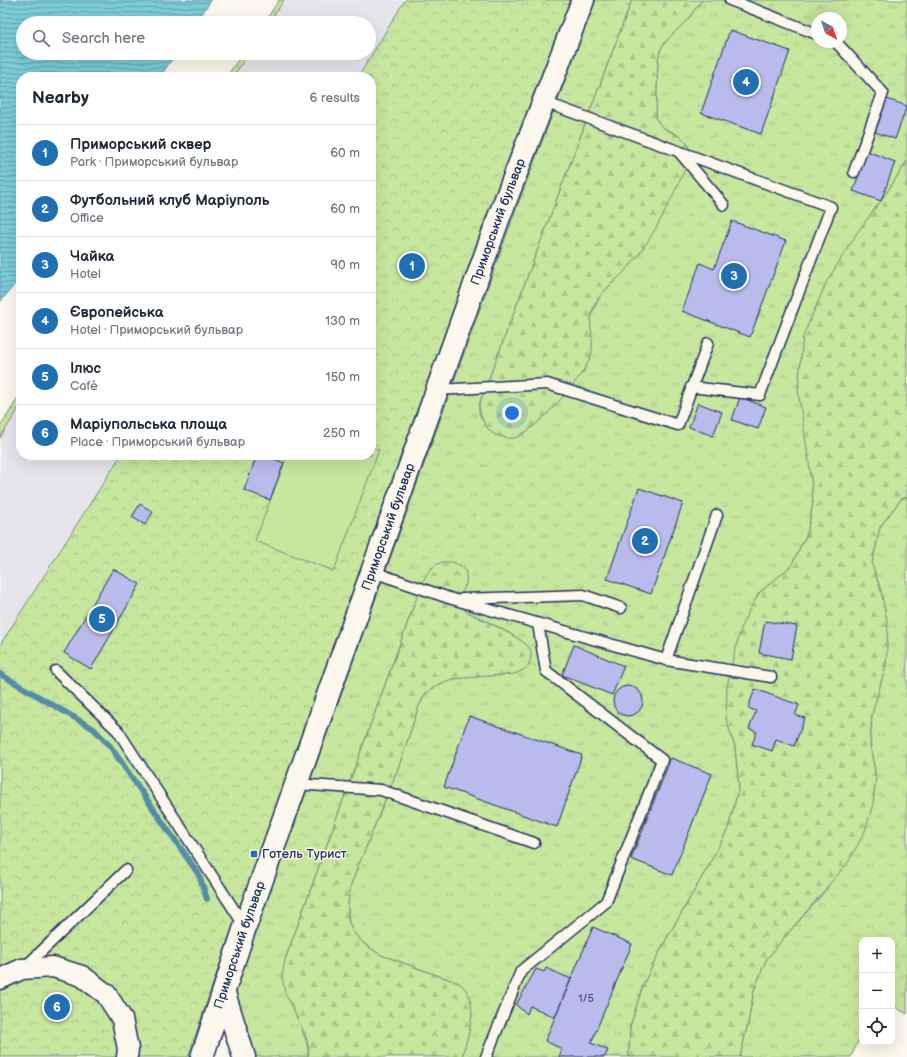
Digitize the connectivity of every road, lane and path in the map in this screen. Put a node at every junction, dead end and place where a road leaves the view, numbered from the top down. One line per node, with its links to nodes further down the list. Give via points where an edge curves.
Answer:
1 (583, 0): 5 (street, Приморський бульвар)
2 (730, 0): 3 (lane)
3 (811, 32)
4 (841, 48): 7 (lane, via 882,93)
5 (544, 102): 6 (lane); 11 (street, Приморський бульвар, via 499,216)
6 (679, 152): 8 (lane); 10 (lane, via 830,207 760,395)
7 (854, 172)
8 (724, 205)
9 (708, 343): 10 (lane)
10 (691, 387): 11 (lane, via 678,425 547,384)
11 (438, 390): 13 (street, Приморський бульвар)
12 (717, 515): 17 (lane)
13 (373, 572): 14 (lane); 20 (street, Приморський бульвар)
14 (452, 599): 15 (lane, via 583,595); 16 (lane)
15 (621, 608)
16 (538, 624): 17 (lane); 30 (lane, via 546,671 662,760 606,902 521,971)
17 (666, 660): 19 (lane)
18 (56, 671): 23 (lane, via 118,731)
19 (771, 677)
20 (296, 784): 21 (lane, via 381,790); 23 (street, Приморський бульвар)
21 (534, 843)
22 (126, 870): 24 (lane)
23 (246, 927): 26 (street, Приморський бульвар)
24 (22, 969): 25 (street); 27 (street, via 53,967 67,971 82,976 106,994 122,1019 128,1049)
25 (0, 979)
26 (224, 993): 28 (street, Приморський бульвар); 29 (street)
27 (127, 1057)
28 (202, 1057)
29 (244, 1057)
30 (486, 1057)

